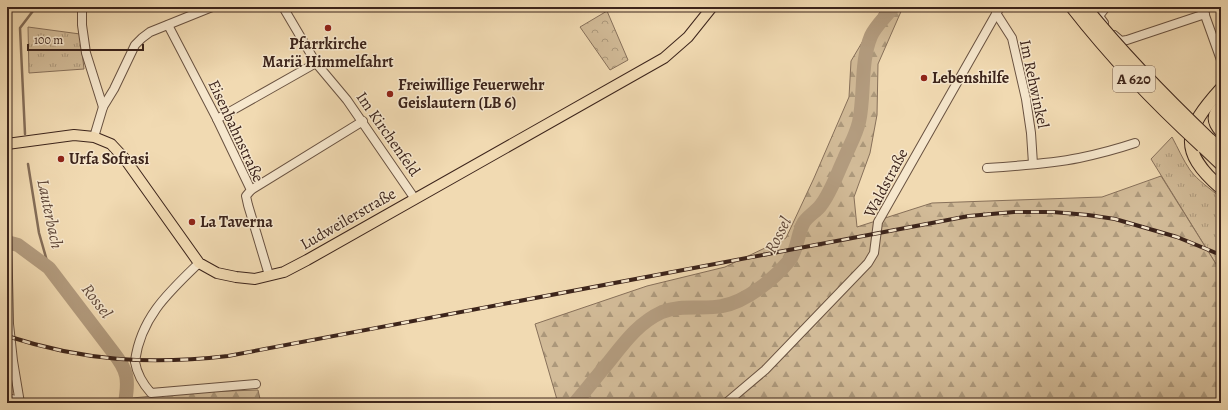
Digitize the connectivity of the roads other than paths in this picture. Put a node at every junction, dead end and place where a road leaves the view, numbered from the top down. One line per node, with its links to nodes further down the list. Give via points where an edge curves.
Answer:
1 (82, 7): 14 (street, via 86,53)
2 (212, 7): 10 (street)
3 (283, 7): 12 (street, Im Kirchenfeld)
4 (712, 7): 29 (main road, Ludweilerstraße, via 688,36 664,58)
5 (1072, 7): 20 (highway, A 620, bridge, via 1145,91)
6 (1086, 7): 20 (highway, A 620, bridge)
7 (1106, 7): 9 (street, via 1099,16 1110,32 1121,41)
8 (998, 10): 24 (street, Im Rehwinkel, via 1012,38 1026,99); 37 (street, Waldstraße, via 878,222 874,253 868,263 765,370)
9 (1203, 11): 11 (street)
10 (168, 25): 14 (street, via 150,32 135,45); 16 (street, Eisenbahnstraße)
11 (1221, 60)
12 (316, 62): 16 (street); 17 (street, Im Kirchenfeld)
13 (1221, 89): 27 (highway, via 1195,122 1191,133 1195,160)
14 (103, 107): 19 (street)
15 (1221, 107): 18 (highway, via 1215,113 1214,119)
16 (217, 119): 28 (street, Eisenbahnstraße)
17 (362, 121): 28 (street); 29 (street, Im Kirchenfeld)
18 (1221, 131)
19 (94, 137): 22 (main road, Ludweilerstraße, via 74,136); 32 (main road, Ludweilerstraße, via 111,144 125,159)
20 (1205, 142): 23 (highway, A 620); 25 (highway, A 620)
21 (1135, 143): 24 (street, via 1108,152)
22 (7, 144)
23 (1221, 150)
24 (1033, 164): 26 (street)
25 (1221, 164)
26 (987, 168)
27 (1221, 188)
28 (251, 190): 33 (street, Eisenbahnstraße, via 246,196)
29 (415, 199): 33 (main road, Ludweilerstraße, via 284,272)
30 (7, 232): 31 (street)
31 (7, 250): 36 (street, via 9,324)
32 (199, 263): 33 (main road, Ludweilerstraße, via 217,273 236,277 255,279); 34 (street, via 160,302 150,317 137,351 137,372 152,393)
33 (269, 275)
34 (256, 384)
35 (7, 398): 36 (street)
36 (20, 402)
37 (726, 403)

